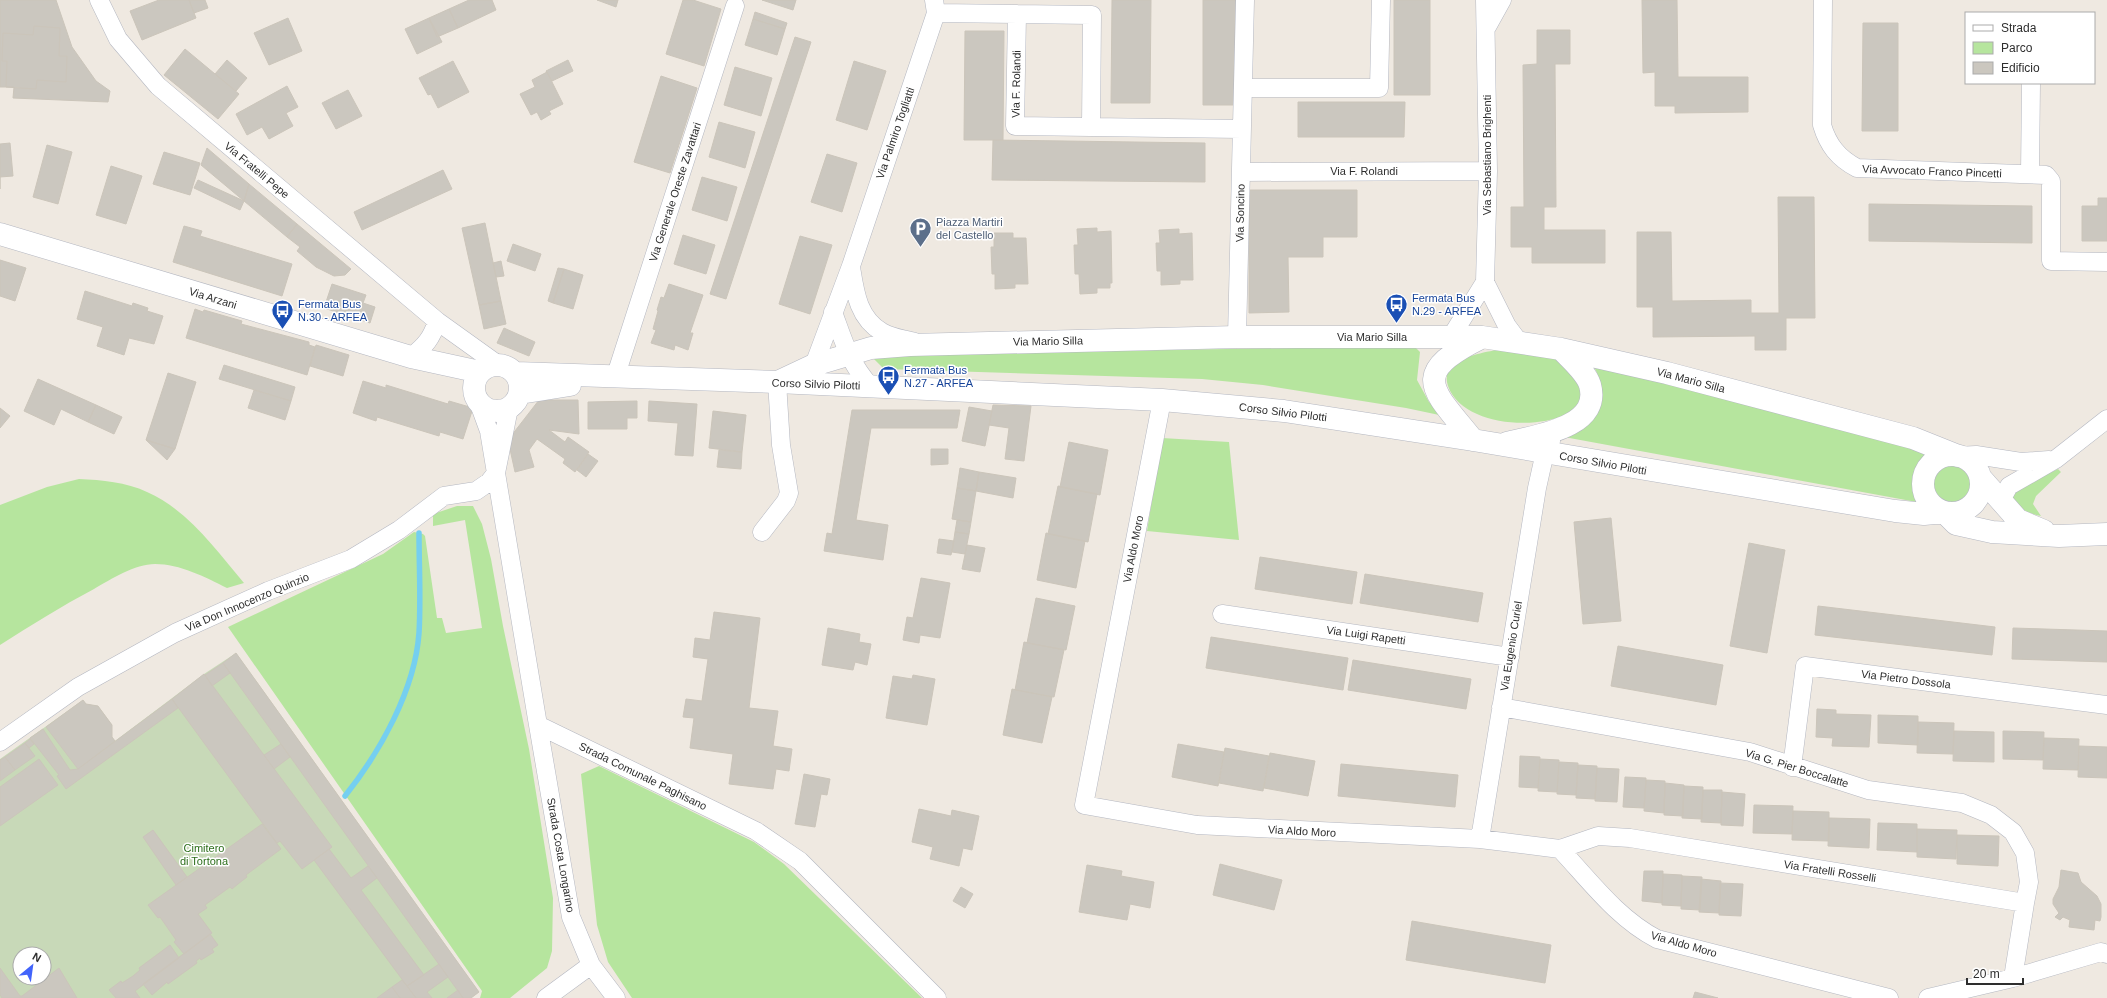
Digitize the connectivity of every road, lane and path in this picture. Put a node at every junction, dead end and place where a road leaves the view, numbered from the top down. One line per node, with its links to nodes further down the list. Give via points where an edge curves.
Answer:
1 (99, 0): 23 (street, Via Fratelli Pepe, via 118,39 158,86)
2 (1245, 0): 12 (street, Via Soncino)
3 (1381, 0): 12 (street, via 1379,88)
4 (1485, 0): 10 (street, Via Sebastiano Brighenti)
5 (1502, 0): 10 (street, Via Sebastiano Brighenti)
6 (1823, 0): 17 (street, Via Avvocato Franco Pincetti, via 1822,125 1826,138 1843,161 1857,168)
7 (735, 6): 33 (street, Via Generale Oreste Zavattari)
8 (935, 6): 9 (street); 20 (street, Via Palmiro Togliatti)
9 (1017, 14): 13 (street, via 1092,15); 13 (street, Via F. Rolandi, via 1015,126)
10 (1487, 27): 15 (street, Via Sebastiano Brighenti)
11 (2031, 84): 17 (street)
12 (1243, 88): 14 (street, Via Soncino)
13 (1091, 127): 14 (street, Via F. Rolandi)
14 (1242, 129): 16 (street, Via Soncino)
15 (1488, 171): 16 (street, Via F. Rolandi); 21 (street, Via Sebastiano Brighenti)
16 (1241, 172): 24 (street, Via Soncino)
17 (2030, 174): 19 (street, Via Avvocato Franco Pincetti, via 2046,175 2051,181 2051,261)
18 (0, 234): 31 (street, Via Arzani)
19 (2107, 262)
20 (851, 266): 22 (street, Via Palmiro Togliatti); 28 (street, Via Palmiro Togliatti, via 857,302 868,321 883,333)
21 (1485, 282): 25 (street); 27 (street, via 1507,326)
22 (833, 312): 30 (street); 32 (street, Via Palmiro Togliatti)
23 (437, 321): 31 (street, via 433,335); 35 (street, Via Fratelli Pepe)
24 (1237, 337): 25 (street, Via Mario Silla); 28 (street, Via Mario Silla)
25 (1451, 337): 26 (street, Via Mario Silla)
26 (1482, 337): 27 (street, Via Mario Silla); 40 (street, via 1450,355 1438,365 1434,376 1434,386 1440,399)
27 (1519, 342): 29 (street, Via Mario Silla)
28 (923, 344): 30 (street, Via Mario Silla, via 871,348)
29 (1561, 349): 39 (street, via 1585,376 1590,385 1591,398 1588,409 1580,419); 43 (street, Via Mario Silla, via 1666,373 1913,438)
30 (848, 354): 32 (street, Via Mario Silla); 36 (street, via 856,370)
31 (418, 359): 35 (street, Via Arzani)
32 (814, 365): 34 (street, Via Mario Silla)
33 (615, 378): 34 (street, Corso Silvio Pilotti); 35 (street, Corso Silvio Pilotti)
34 (777, 382): 36 (street, Corso Silvio Pilotti); 49 (street, via 781,445 789,493 786,501)
35 (495, 384): 45 (street); 45 (street, via 489,431)
36 (870, 386): 37 (street, Corso Silvio Pilotti)
37 (1162, 400): 40 (street, Corso Silvio Pilotti, via 1284,411); 59 (street, Via Aldo Moro, via 1084,805 1197,825)
38 (2107, 419): 44 (street)
39 (1558, 429): 41 (street); 42 (street, Via Eugenio Curiel)
40 (1474, 440): 41 (street, Corso Silvio Pilotti)
41 (1500, 445): 42 (street, Corso Silvio Pilotti)
42 (1545, 452): 48 (street, Corso Silvio Pilotti, via 1895,511 1924,514); 53 (street, Via Eugenio Curiel)
43 (1958, 456): 44 (street, via 1976,455 2021,462); 46 (street, via 1971,463); 48 (street, via 1938,458 1923,478 1923,487 1929,502)
44 (2056, 460): 47 (street, via 2009,486)
45 (496, 473): 56 (street); 57 (street, Via Don Innocenzo Quinzio, via 489,482 476,491 444,496 399,530 351,559 230,607 168,637 78,687)
46 (1980, 477): 47 (street); 48 (street, Corso Silvio Pilotti, via 1979,494 1971,505 1960,512)
47 (2003, 504): 51 (street, via 2018,520)
48 (1944, 512): 51 (street, via 1956,524 1992,532)
49 (762, 532)
50 (2107, 534): 51 (street)
51 (2059, 536)
52 (1222, 614): 53 (street, Via Luigi Rapetti)
53 (1510, 657): 55 (street, Via Eugenio Curiel)
54 (2107, 705): 58 (street, Via Pietro Dossola, via 1806,666)
55 (1501, 707): 58 (street, Via G. Pier Boccalatte, via 1750,752); 59 (street, Via Eugenio Curiel)
56 (538, 725): 63 (street, Strada Costa Longarino, via 571,917); 68 (street, Strada Comunale Paghisano, via 756,831 800,861)
57 (0, 742)
58 (1792, 767): 61 (street, Via G. Pier Boccalatte, via 1868,790 1962,803 1991,815 2013,832 2025,853 2029,882)
59 (1480, 839): 60 (street, Via Aldo Moro)
60 (1560, 849): 61 (street, Via Fratelli Rosselli, via 1598,836 1630,838); 69 (street, Via Aldo Moro, via 1624,918 1657,939)
61 (2025, 902): 64 (street)
62 (2107, 954): 64 (street, via 2101,952)
63 (591, 965): 66 (street); 67 (street, Strada Costa Longarino)
64 (2013, 978): 65 (street)
65 (1938, 997)
66 (546, 998)
67 (616, 998)
68 (937, 998)
69 (1889, 998)

